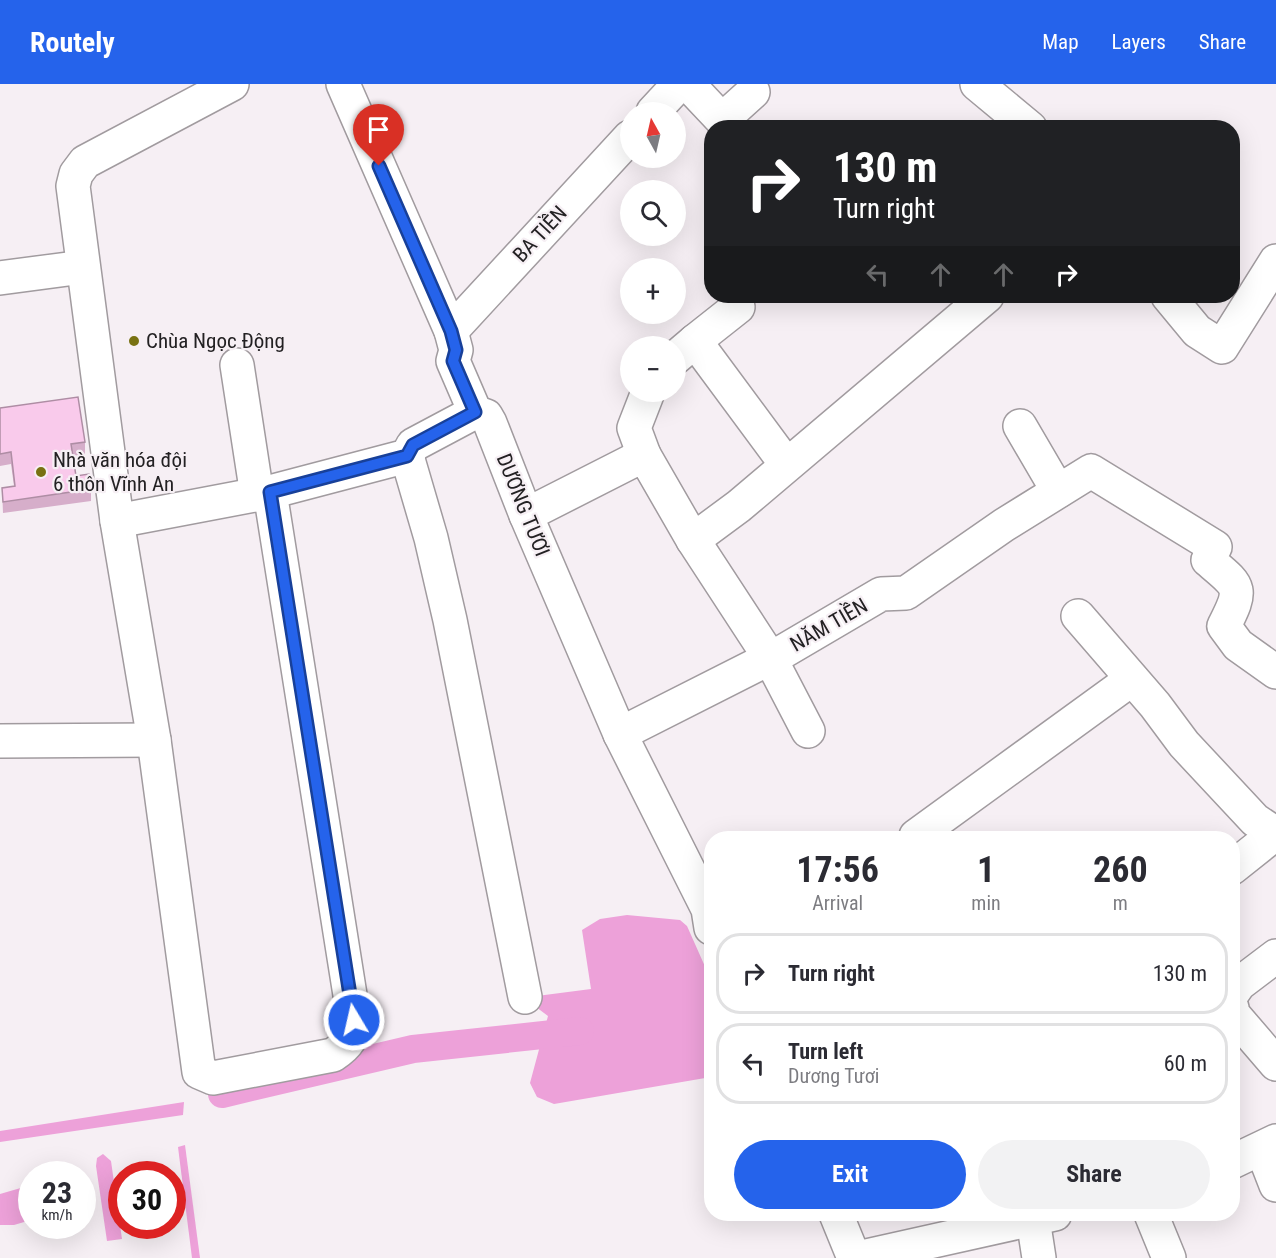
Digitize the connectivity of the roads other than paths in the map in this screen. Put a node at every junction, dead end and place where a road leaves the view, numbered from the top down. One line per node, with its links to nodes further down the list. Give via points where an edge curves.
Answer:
1 (232, 84): 11 (street, via 81,167 73,186)
2 (343, 84): 16 (street, DƯƠNG TƯƠI)
3 (679, 84): 7 (street)
4 (688, 84): 6 (street, via 722,120)
5 (977, 84): 8 (street)
6 (753, 92)
7 (662, 102)
8 (1020, 120)
9 (620, 148): 16 (street, BA TIỀN)
10 (1276, 261): 14 (street, via 1222,347 1197,331)
11 (83, 267): 12 (street); 29 (street)
12 (0, 278)
13 (979, 303): 25 (street)
14 (1174, 303)
15 (738, 307): 17 (street)
16 (451, 331): 21 (street, DƯƠNG TƯƠI, via 456,350 453,361)
17 (686, 349)
18 (686, 351): 25 (street)
19 (237, 364): 27 (street)
20 (644, 402): 23 (street, via 634,428)
21 (475, 412): 24 (street, via 413,445); 28 (street, DƯƠNG TƯƠI, via 486,416 490,423)
22 (1020, 426): 26 (street)
23 (644, 455): 28 (street); 30 (street)
24 (407, 456): 27 (street); 45 (street, via 450,620)
25 (786, 464): 30 (street, via 740,506)
26 (1058, 491): 32 (street, NĂM TIỀN, via 906,593 881,594); 33 (street, NĂM TIỀN, via 1091,471 1215,547 1208,561 1234,582 1237,600 1224,626 1238,645)
27 (264, 494): 29 (street); 37 (street, via 354,1020 353,1036 333,1055 213,1078 199,1072)
28 (526, 515): 36 (street, DƯƠNG TƯƠI)
29 (117, 521): 37 (street)
30 (693, 540): 32 (street)
31 (1078, 616): 34 (street)
32 (770, 658): 35 (street); 36 (street, NĂM TIỀN)
33 (1276, 672)
34 (1132, 679): 39 (street); 40 (street, via 1184,744 1255,820)
35 (808, 730)
36 (620, 734): 42 (street, DƯƠNG TƯƠI)
37 (154, 740): 38 (street)
38 (0, 741)
39 (923, 831)
40 (1276, 834): 41 (street)
41 (1240, 862)
42 (704, 901)
43 (1276, 956): 44 (street)
44 (1240, 983)
45 (525, 997)
46 (1240, 1022): 47 (street)
47 (1276, 1064)
48 (1269, 1145): 49 (street); 50 (street)
49 (1240, 1158)
50 (1276, 1185)
51 (839, 1221): 55 (street)
52 (1022, 1221): 55 (street)
53 (1043, 1221): 56 (street)
54 (1154, 1221): 57 (street)
55 (855, 1258)
56 (1039, 1258)
57 (1169, 1258)

